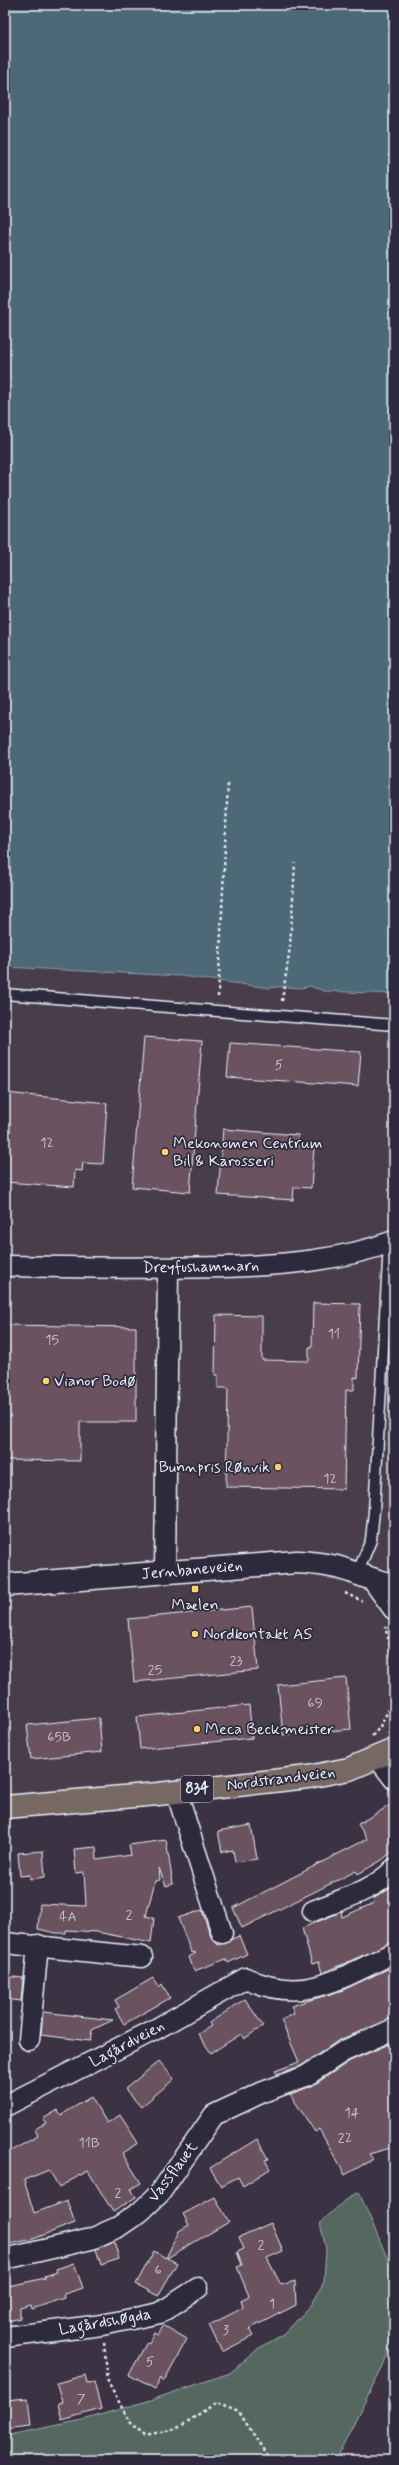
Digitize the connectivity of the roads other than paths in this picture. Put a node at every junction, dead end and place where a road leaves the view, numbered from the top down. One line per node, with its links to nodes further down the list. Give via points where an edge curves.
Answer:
1 (5, 994): 2 (lane)
2 (394, 1025)
3 (391, 1242): 5 (lane); 6 (street, Dreyfushammarn, via 334,1256 283,1264)
4 (5, 1266): 6 (street, Dreyfushammarn)
5 (391, 1266): 8 (lane, via 371,1540)
6 (168, 1269): 7 (street)
7 (165, 1573): 8 (street, Jernbaneveien, via 297,1562 330,1565); 9 (street, Jernbaneveien)
8 (376, 1580): 10 (street)
9 (5, 1584)
10 (388, 1618)
11 (386, 1748): 12 (street); 13 (main road, Nordstrandveien / 834, via 348,1770 330,1774)
12 (394, 1779)
13 (176, 1791): 14 (main road, Nordstrandveien / 834); 17 (street)
14 (5, 1807)
15 (393, 1872): 16 (street, via 360,1892)
16 (313, 1911)
17 (222, 1933)
18 (5, 1943): 19 (street)
19 (38, 1945): 21 (street); 23 (street)
20 (394, 1953): 24 (street, Lagårdveien, via 307,1990 271,1989 246,1978 156,2029)
21 (142, 1957)
22 (394, 2029): 25 (street, Vassflauet, via 344,2050 306,2076 263,2092 214,2115 160,2193 151,2204 129,2220 91,2239)
23 (29, 2040)
24 (5, 2106)
25 (5, 2259)
26 (198, 2288): 27 (street, Lagårdshøgda, via 160,2313 102,2325)
27 (5, 2337)

